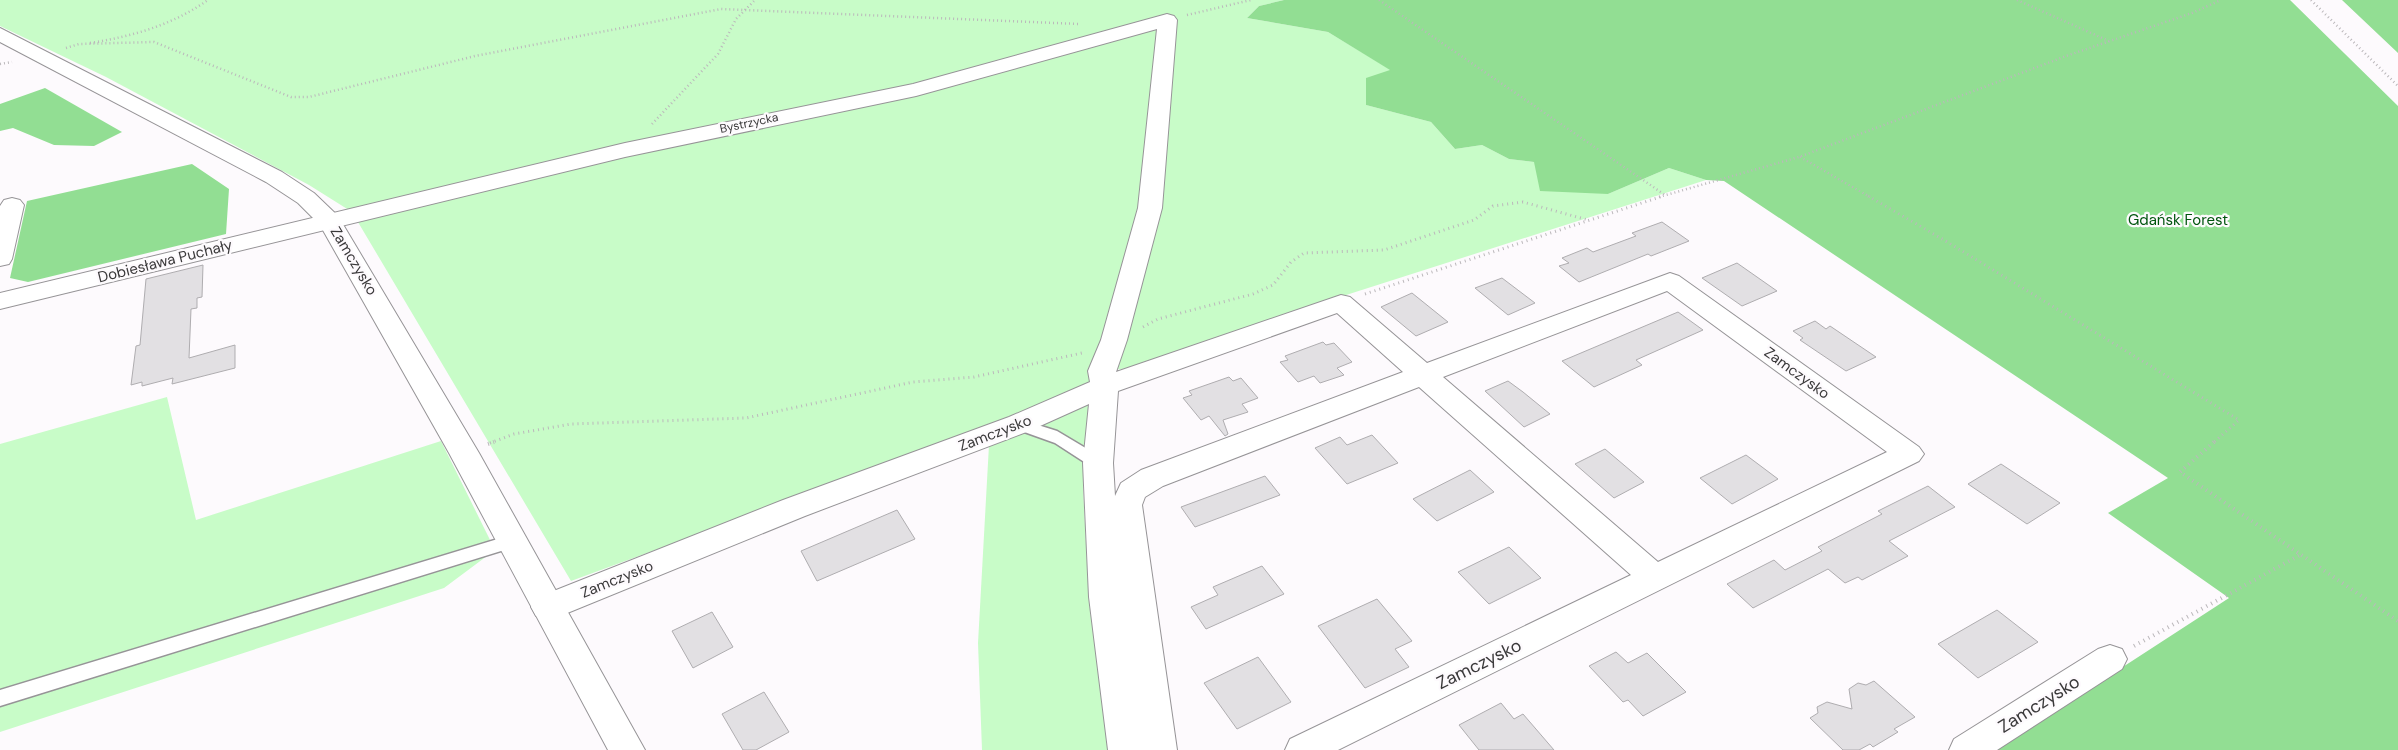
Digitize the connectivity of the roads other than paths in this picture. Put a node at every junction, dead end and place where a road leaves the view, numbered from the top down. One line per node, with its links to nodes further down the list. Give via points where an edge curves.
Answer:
1 (0, 34): 3 (street, Zamczysko, via 274,177 306,198)
2 (12, 205): 4 (street)
3 (330, 221): 5 (street, Dobiesława Puchały); 7 (street, Bystrzycka, via 625,150 916,90 1167,20 1150,208 1114,340 1102,371); 10 (street, Zamczysko)
4 (0, 259)
5 (0, 300)
6 (1424, 374): 7 (street, Zamczysko, via 1341,303); 11 (street); 11 (street, Zamczysko, via 1670,281 1909,454); 17 (street, Zamczysko, via 1152,478 1132,491 1127,505)
7 (1104, 386): 8 (street, Zamczysko); 9 (street)
8 (1019, 424): 9 (lane, via 1044,430 1065,440); 12 (street, Zamczysko, via 794,508)
9 (1098, 463): 16 (street, via 1105,596)
10 (511, 541): 12 (street, Zamczysko); 14 (lane)
11 (1656, 578): 18 (street, Zamczysko)
12 (548, 607): 15 (street, Zamczysko)
13 (2110, 659): 19 (street, Zamczysko)
14 (0, 698)
15 (627, 750)
16 (1126, 750)
17 (1159, 750)
18 (1303, 750)
19 (1967, 750)

